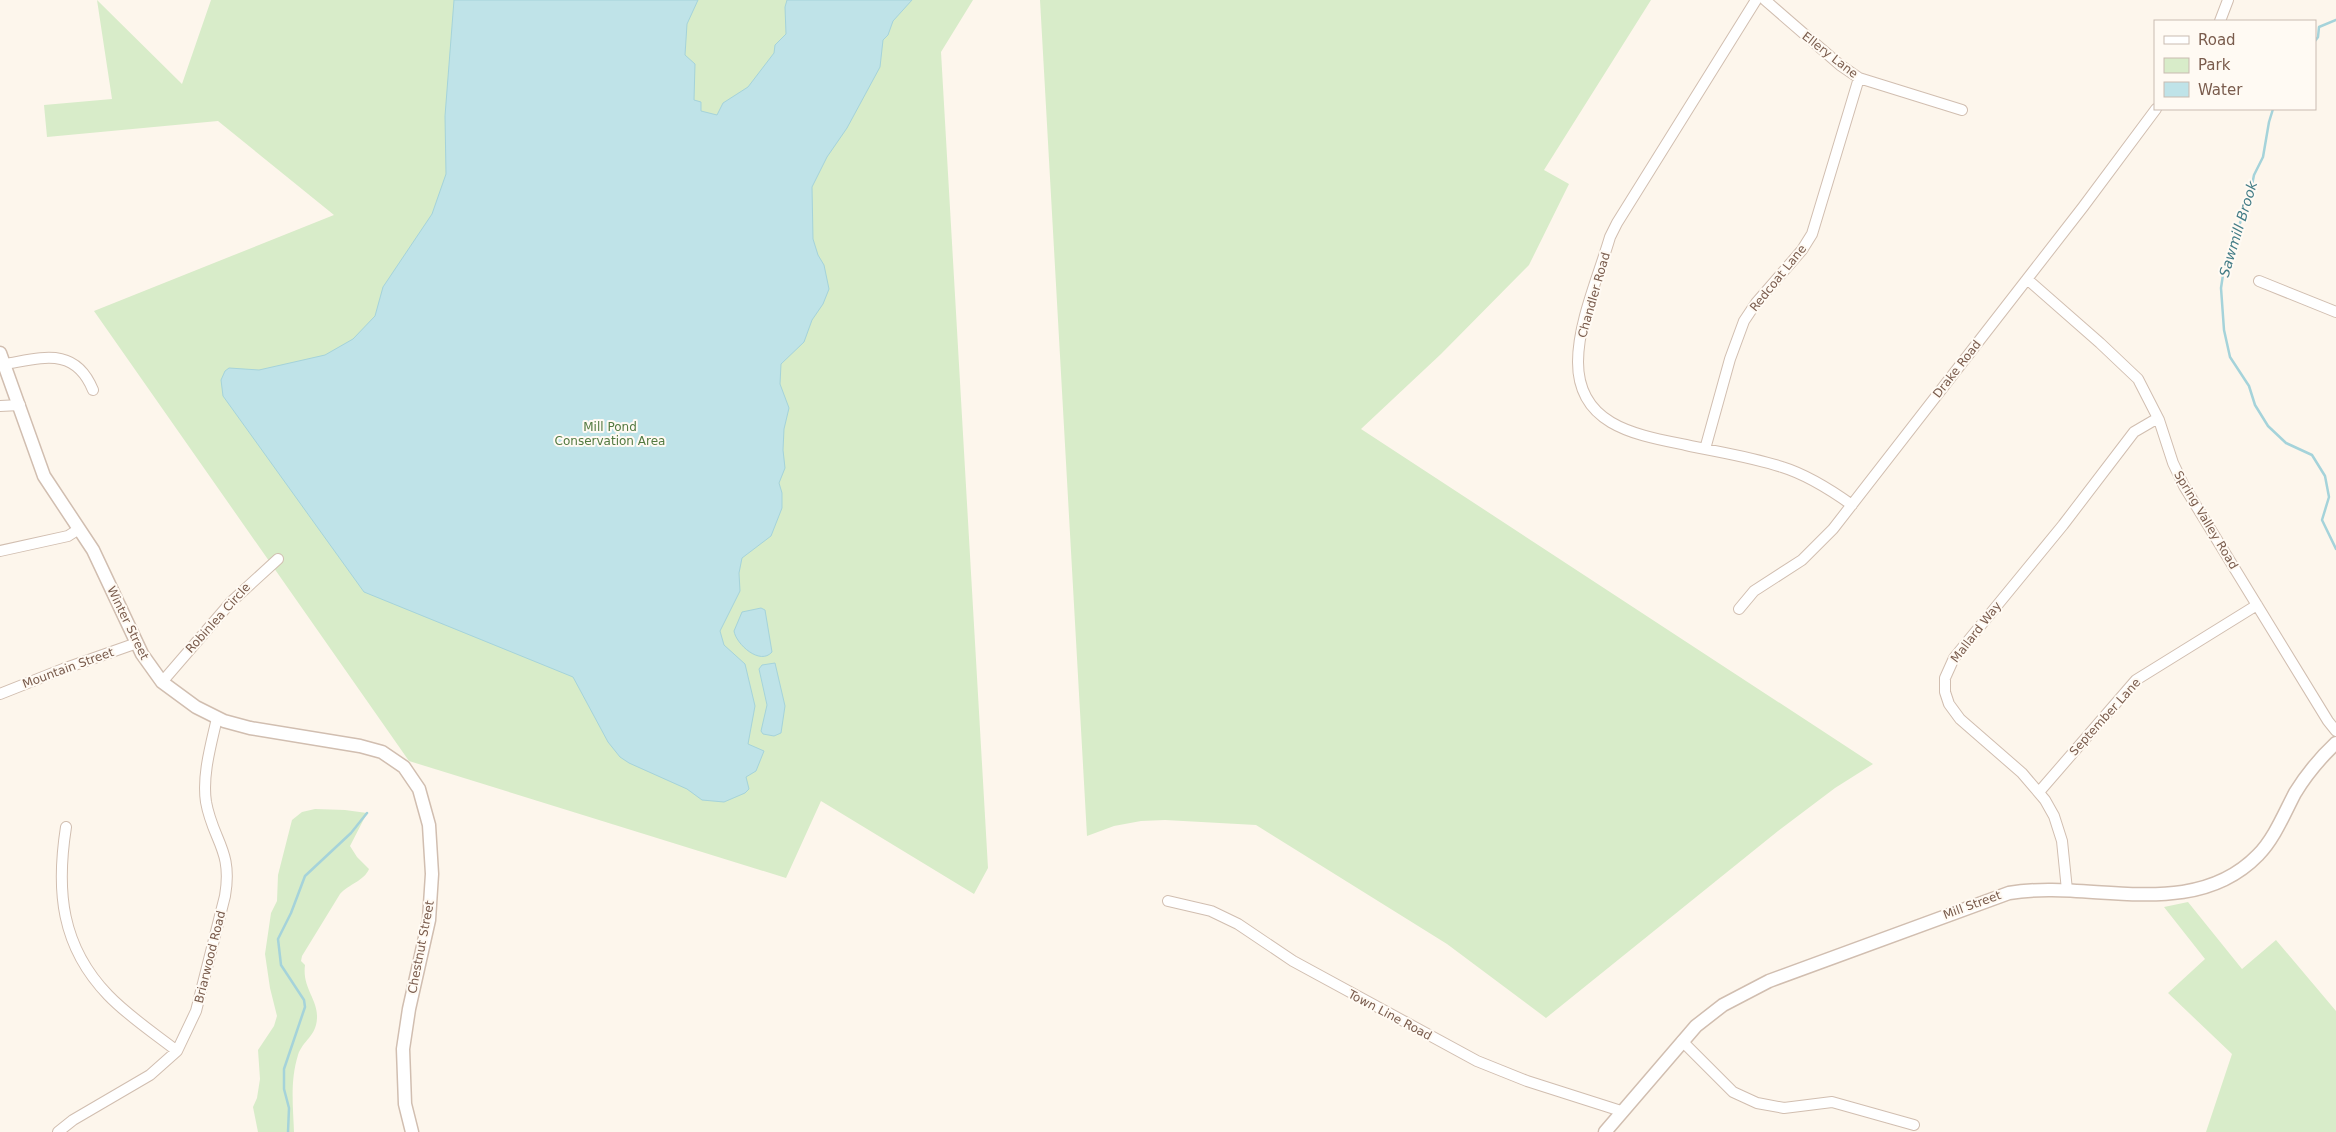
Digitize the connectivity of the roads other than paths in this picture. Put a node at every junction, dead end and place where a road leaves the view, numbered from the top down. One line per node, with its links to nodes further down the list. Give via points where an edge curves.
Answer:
1 (1756, 0): 16 (street, Chandler Road, via 1617,223 1588,309 1579,349 1582,385 1592,405 1607,420 1643,436)
2 (1765, 0): 5 (street, Ellery Lane, via 1833,60)
3 (2228, 0): 4 (street)
4 (2220, 20)
5 (1859, 78): 6 (street, Ellery Lane); 16 (street, Redcoat Lane, via 1812,234 1744,321)
6 (1962, 110)
7 (2155, 110): 8 (street, Drake Road)
8 (2027, 279): 15 (street, Spring Valley Road, via 2130,371 2144,388); 17 (street, Drake Road)
9 (2259, 281): 10 (street)
10 (2336, 312)
11 (2, 359): 12 (street, via 59,357 81,370); 13 (street, Winter Street)
12 (93, 390)
13 (20, 405): 14 (street); 18 (street, Winter Street, via 44,476)
14 (0, 406)
15 (2158, 418): 21 (street, Spring Valley Road, via 2184,486); 30 (street, Mallard Way, via 2134,432 1954,658 1946,674 1945,692 1953,712 2013,764)
16 (1705, 449): 17 (street, Chandler Road, via 1782,467)
17 (1852, 505): 22 (street, Drake Road, via 1815,549 1754,591)
18 (79, 530): 19 (street, via 68,536); 23 (street, Winter Street, via 100,564)
19 (0, 551)
20 (278, 559): 24 (street, Robinlea Circle, via 230,602)
21 (2257, 605): 27 (street, Spring Valley Road); 30 (street, September Lane, via 2136,680)
22 (1739, 609)
23 (137, 643): 24 (street, Winter Street, via 150,668); 25 (street, Mountain Street)
24 (162, 682): 26 (street, Winter Street)
25 (0, 694)
26 (217, 718): 29 (street, Winter Street, via 250,728 368,748 388,755); 35 (street, Briarwood Road, via 205,793 208,811 225,853 226,886 196,1011)
27 (2336, 731)
28 (2336, 743): 32 (street, Mill Street, via 2303,782 2263,850 2232,874 2204,886 2164,895)
29 (404, 767): 40 (street, Chestnut Street, via 423,797 432,860 429,920 403,1044 405,1104)
30 (2039, 792): 32 (street, Mallard Way, via 2054,816 2062,841)
31 (66, 827): 35 (street, via 61,876 65,920 70,936 92,976 108,995)
32 (2067, 890): 34 (street, Mill Street, via 2022,890 1995,896 1769,981 1714,1010)
33 (1168, 901): 36 (street, Town Line Road, via 1211,911 1232,920 1330,983 1477,1062)
34 (1682, 1041): 36 (street, Mill Street); 37 (street, via 1733,1092 1757,1104 1784,1108 1834,1102)
35 (177, 1051): 39 (street, Briarwood Road, via 150,1076)
36 (1621, 1111): 38 (street, Mill Street)
37 (1914, 1125)
38 (1607, 1129)
39 (58, 1132)
40 (412, 1132)

